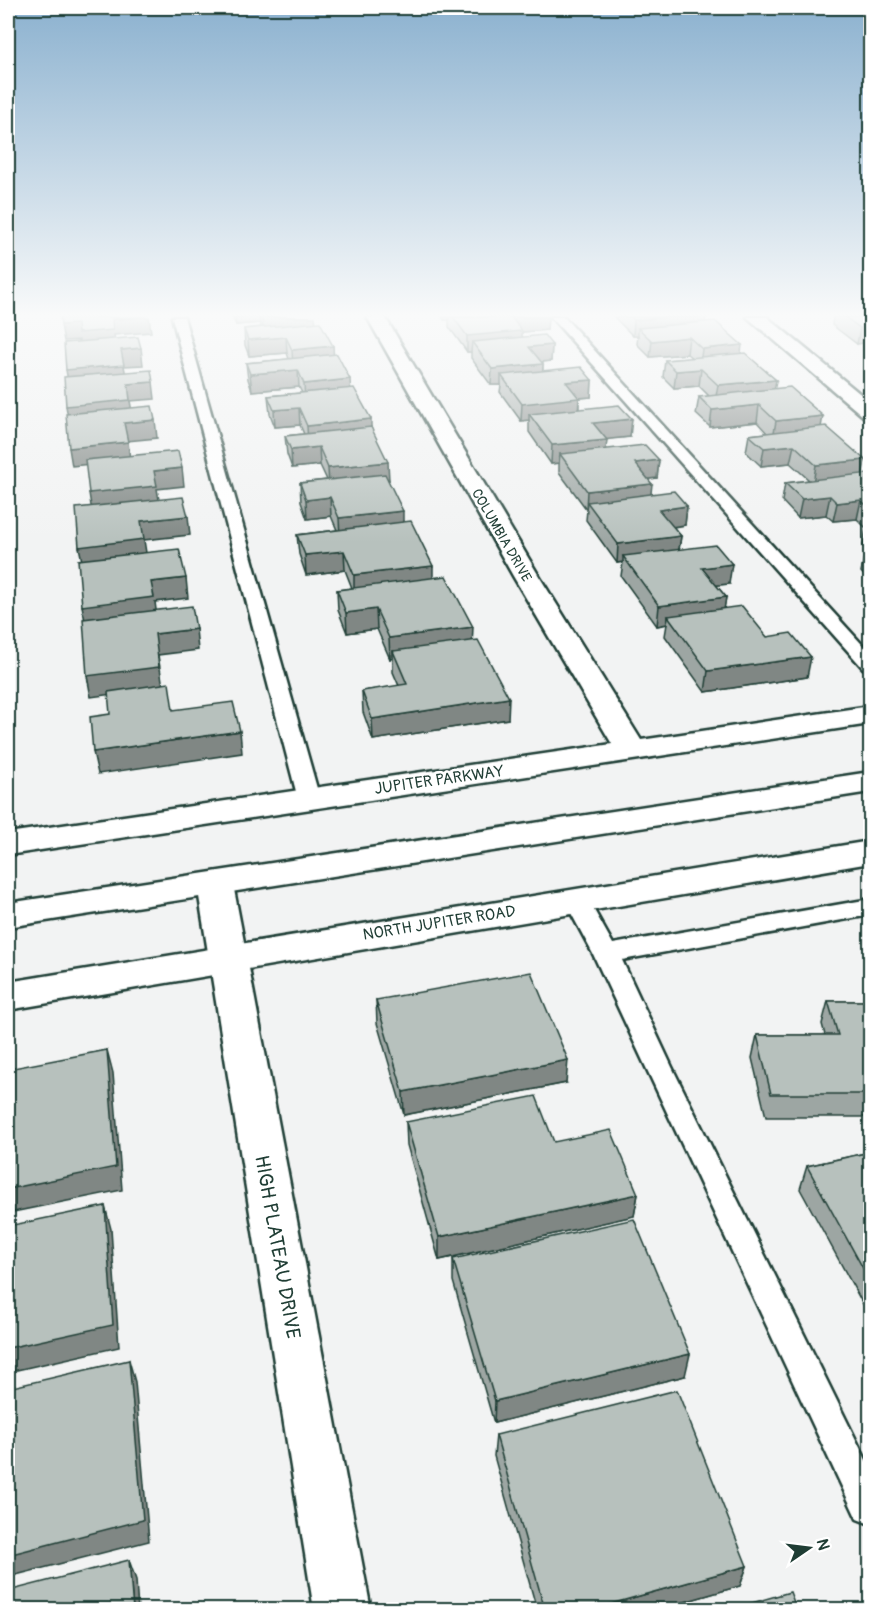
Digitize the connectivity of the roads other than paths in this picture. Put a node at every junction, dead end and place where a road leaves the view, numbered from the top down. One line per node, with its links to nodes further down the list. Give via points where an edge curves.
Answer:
1 (199, 392): 10 (lane)
2 (420, 392): 8 (street, COLUMBIA DRIVE)
3 (625, 392): 6 (lane)
4 (847, 392): 5 (street)
5 (870, 412)
6 (870, 664)
7 (870, 715): 8 (street, JUPITER PARKWAY)
8 (632, 751): 10 (street, JUPITER PARKWAY)
9 (870, 782): 13 (street)
10 (309, 799): 11 (street, JUPITER PARKWAY)
11 (8, 844)
12 (870, 852): 14 (street, NORTH JUPITER ROAD)
13 (215, 884): 16 (street); 18 (street, HIGH PLATEAU DRIVE)
14 (576, 900): 17 (lane); 18 (street, NORTH JUPITER ROAD)
15 (870, 907): 17 (lane)
16 (8, 915)
17 (606, 954): 20 (lane)
18 (226, 958): 19 (street, NORTH JUPITER ROAD); 21 (street, HIGH PLATEAU DRIVE)
19 (8, 996)
20 (870, 1506)
21 (344, 1610)

